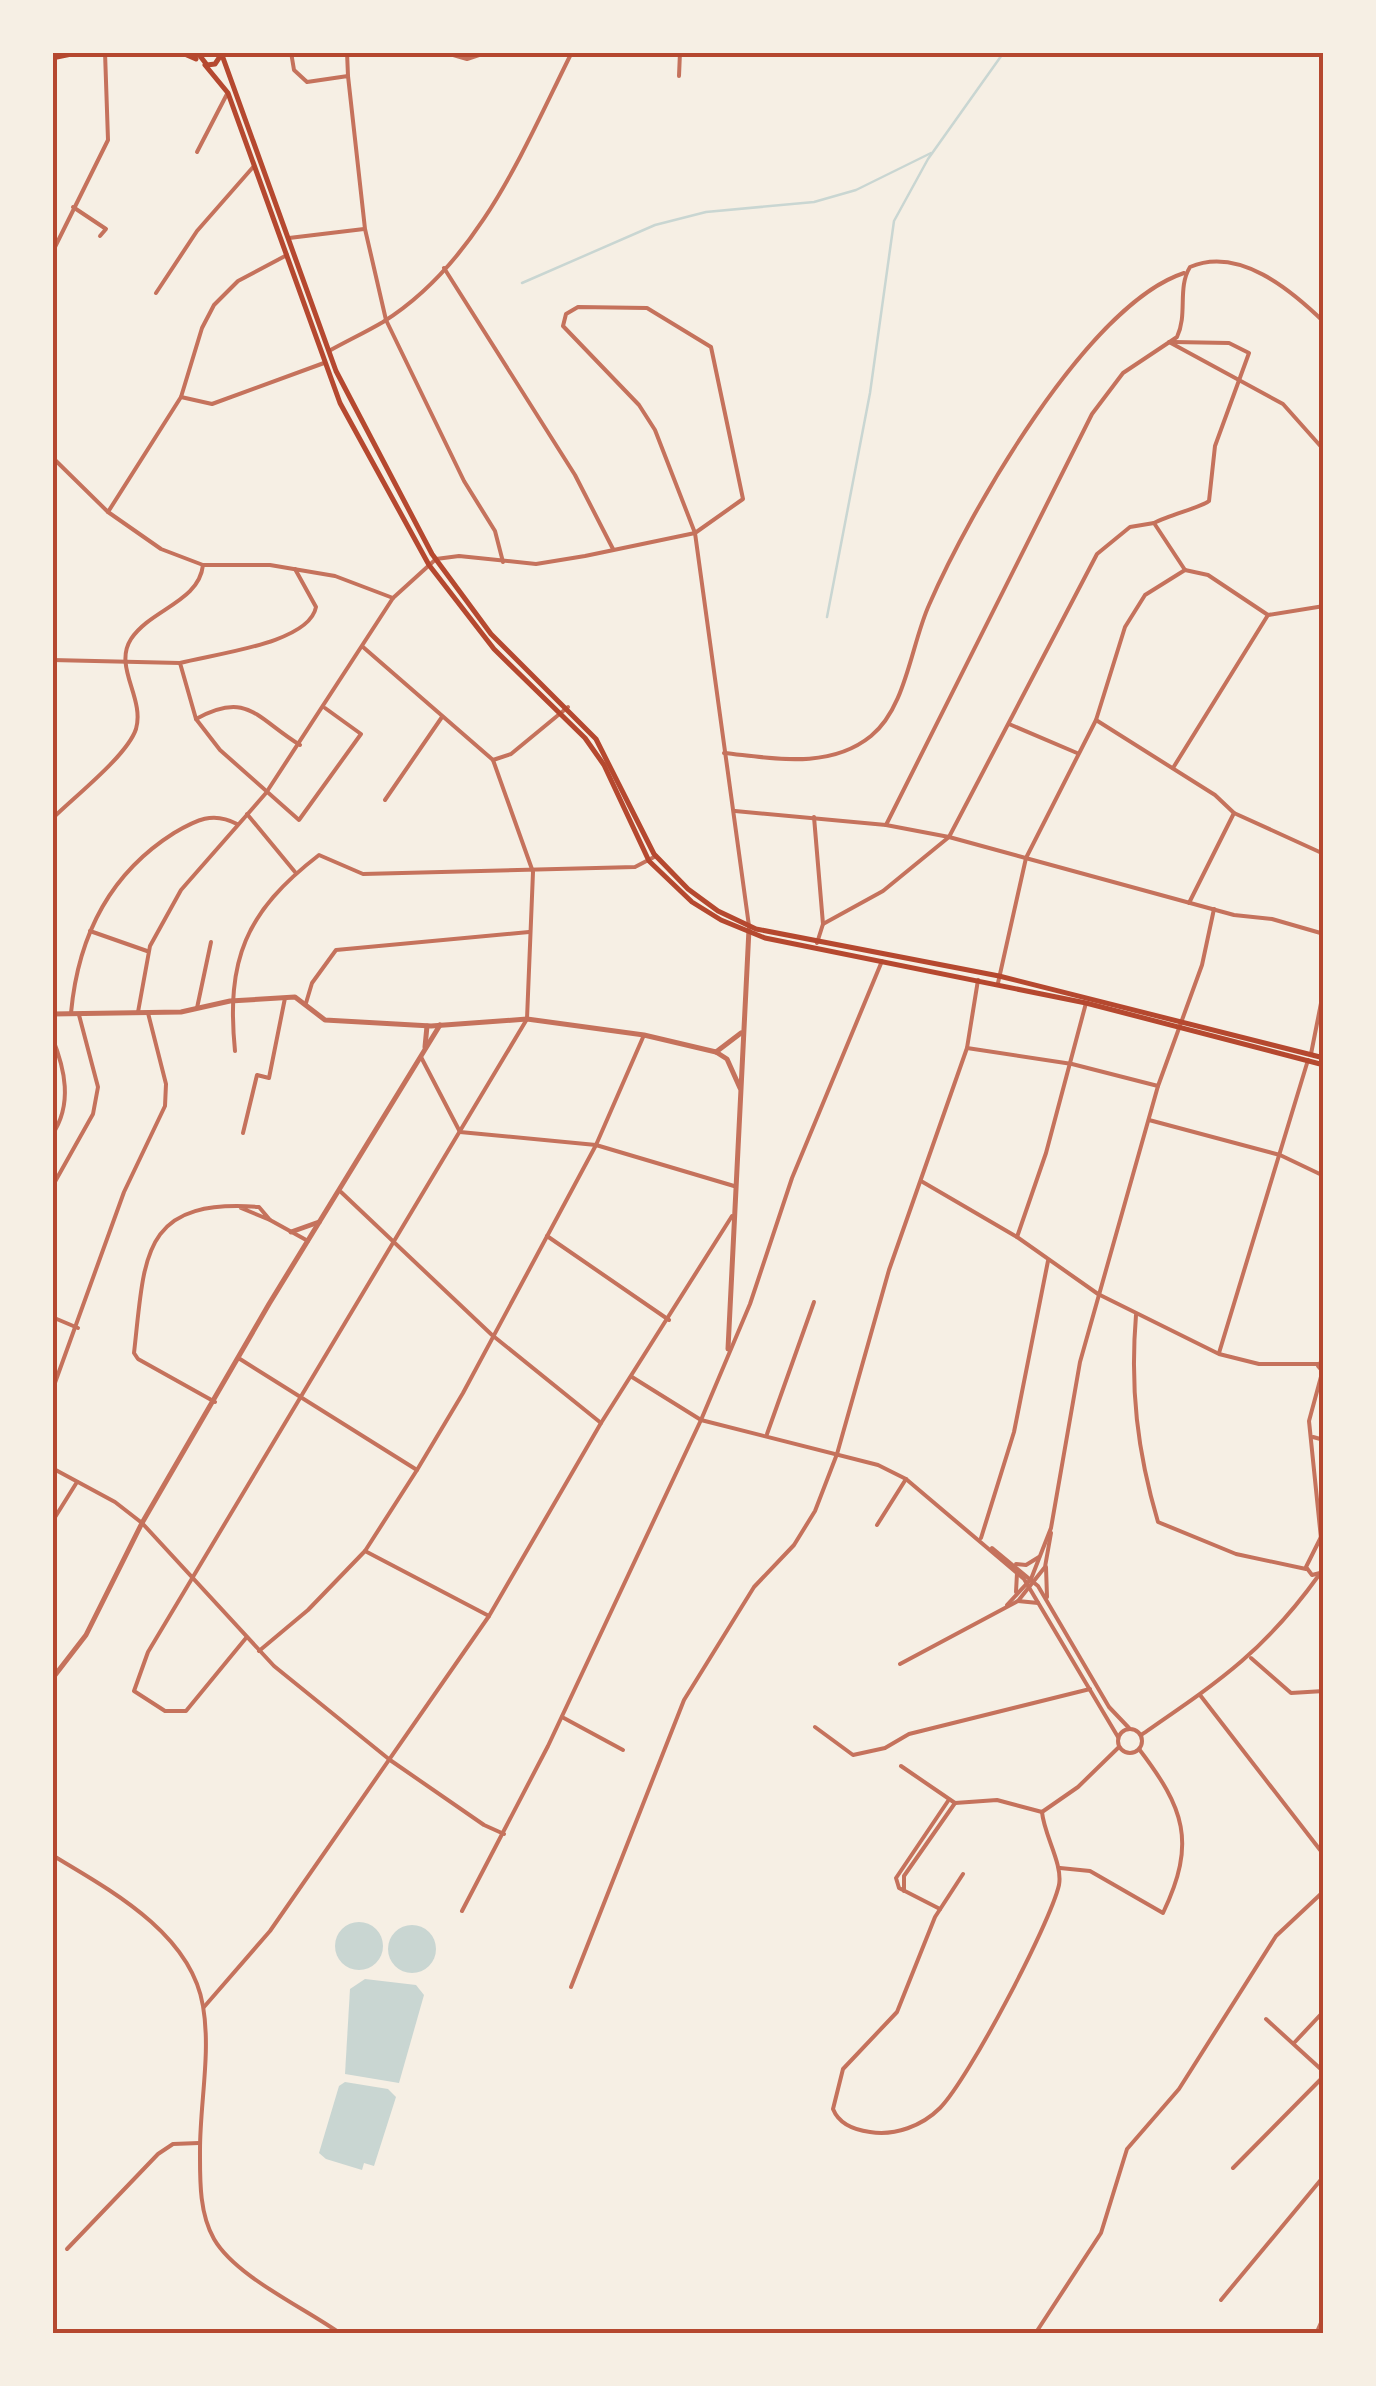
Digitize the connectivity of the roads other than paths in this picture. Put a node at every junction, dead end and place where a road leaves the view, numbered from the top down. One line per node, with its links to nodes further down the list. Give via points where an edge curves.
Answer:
1 (81, 52): 12 (main road)
2 (105, 52): 19 (street, via 108,140)
3 (180, 52): 13 (main road)
4 (196, 52): 13 (main road)
5 (291, 52): 14 (street, via 299,79)
6 (347, 52): 14 (street)
7 (443, 52): 8 (street, via 467,59)
8 (488, 52)
9 (572, 52): 25 (street, via 499,199)
10 (680, 52): 15 (street)
11 (222, 54): 13 (main road, via 215,64); 22 (main road)
12 (52, 58)
13 (202, 63): 16 (main road)
14 (348, 76): 20 (street)
15 (679, 76)
16 (228, 93): 17 (street); 18 (main road)
17 (197, 152)
18 (254, 166): 24 (main road); 27 (street, via 198,230)
19 (73, 208): 21 (street, via 106,229); 23 (street)
20 (365, 229): 22 (street); 28 (street)
21 (100, 236)
22 (290, 238): 31 (main road)
23 (52, 253)
24 (287, 255): 32 (main road); 34 (street, via 238,280 214,305)
25 (444, 268): 28 (street); 40 (street)
26 (1186, 272): 29 (street, via 1202,262 1251,269 1285,287); 30 (street, via 1182,327); 62 (street, via 1138,296 1063,377 954,551 890,714 874,734 820,758)
27 (156, 293)
28 (386, 320): 31 (street); 42 (street, via 464,481 496,531)
29 (1324, 322)
30 (1170, 342): 33 (street); 33 (street, via 1229,343 1249,353); 74 (street, via 1123,373 1092,414)
31 (328, 350): 41 (main road)
32 (324, 362): 34 (street, via 212,404); 44 (main road, via 340,404)
33 (1237, 382): 35 (street, via 1283,404); 38 (street, via 1214,446 1209,501)
34 (181, 396): 37 (street)
35 (1324, 450)
36 (52, 457): 37 (street)
37 (108, 512): 43 (street, via 161,549)
38 (1154, 524): 46 (street); 60 (street, via 1130,527 1097,554)
39 (695, 533): 39 (street, via 743,499 711,347 647,308 578,307 566,314 563,326 655,430); 40 (street); 62 (street)
40 (614, 549): 42 (street, via 536,564)
41 (436, 559): 42 (street); 44 (street); 54 (main road, via 490,634)
42 (503, 562)
43 (204, 564): 45 (street); 53 (street, via 197,587 137,632)
44 (429, 565): 47 (street); 56 (main road, via 494,649)
45 (294, 570): 47 (street, via 334,576); 52 (street, via 316,607 306,624 281,640)
46 (1185, 570): 49 (street, via 1208,575); 59 (street, via 1136,607 1117,644)
47 (393, 598): 50 (street)
48 (1324, 606): 49 (street)
49 (1268, 615): 65 (street)
50 (364, 647): 55 (street); 57 (street)
51 (52, 660): 53 (street)
52 (180, 662): 53 (street); 58 (street)
53 (126, 663): 72 (street, via 137,707 135,732)
54 (568, 707): 56 (street); 77 (main road, via 608,758)
55 (325, 708): 61 (street); 66 (street, via 360,734 304,818 296,819)
56 (562, 713): 64 (street, via 511,754); 77 (main road, via 604,765)
57 (442, 717): 64 (street); 67 (street)
58 (196, 719): 61 (street, via 218,707 244,707); 66 (street)
59 (1096, 720): 63 (street); 65 (street)
60 (1009, 724): 63 (street); 75 (street)
61 (300, 745): 66 (street)
62 (724, 752): 68 (street)
63 (1078, 753): 78 (street)
64 (493, 760): 79 (street)
65 (1173, 768): 69 (street)
66 (266, 792): 70 (street)
67 (385, 800)
68 (736, 811): 71 (street); 84 (street)
69 (1234, 813): 76 (street); 81 (street)
70 (247, 814): 73 (street); 80 (street)
71 (814, 817): 74 (street); 83 (street)
72 (52, 818)
73 (238, 825): 85 (street, via 204,817 154,846 115,884); 90 (street, via 181,890)
74 (886, 825): 75 (street)
75 (949, 837): 78 (street); 83 (street, via 883,890)
76 (1324, 854)
77 (652, 858): 79 (street, via 635,867); 84 (main road, via 692,902)
78 (1026, 858): 81 (street); 93 (street)
79 (533, 872): 80 (street, via 364,874 319,856); 86 (street)
80 (296, 874): 96 (street, via 251,933 234,966)
81 (1190, 903): 82 (street)
82 (1214, 909): 87 (street); 105 (street)
83 (823, 924): 89 (street)
84 (749, 929): 89 (main road); 91 (main road); 109 (street)
85 (90, 931): 90 (street); 100 (street, via 77,970)
86 (529, 932): 98 (street, via 336,950); 104 (street)
87 (1324, 934)
88 (211, 942): 99 (street)
89 (816, 943): 93 (main road)
90 (148, 952): 101 (street)
91 (882, 960): 92 (main road); 152 (street)
92 (978, 979): 93 (main road); 112 (street)
93 (998, 979): 97 (main road); 105 (main road)
94 (1324, 988): 116 (street)
95 (284, 998): 96 (street); 98 (street); 123 (street, via 269,1078 256,1076)
96 (230, 1001): 99 (street); 113 (street)
97 (1086, 1003): 108 (main road); 118 (street)
98 (305, 1005): 107 (street, via 324,1020)
99 (198, 1008): 102 (street)
100 (75, 1012): 101 (street); 103 (street); 130 (street, via 98,1087 93,1114)
101 (138, 1012): 102 (street)
102 (148, 1013): 150 (street, via 165,1106 118,1208)
103 (52, 1014)
104 (527, 1020): 106 (street); 110 (street); 122 (street)
105 (1184, 1020): 108 (street); 116 (main road)
106 (440, 1025): 107 (street); 115 (street)
107 (426, 1026): 115 (street)
108 (1176, 1027): 116 (main road); 119 (street)
109 (743, 1031): 114 (street); 120 (street)
110 (644, 1035): 114 (street); 125 (street)
111 (52, 1037): 124 (street, via 66,1086)
112 (967, 1048): 118 (street); 128 (street)
113 (235, 1051)
114 (716, 1052): 120 (street)
115 (423, 1054): 122 (street); 131 (street)
116 (1309, 1058): 117 (main road); 126 (street)
117 (1324, 1061)
118 (1072, 1064): 119 (street); 139 (street)
119 (1158, 1086): 121 (street)
120 (740, 1088): 129 (street)
121 (1149, 1120): 126 (street); 145 (street)
122 (460, 1132): 125 (street); 142 (street)
123 (243, 1133)
124 (52, 1135)
125 (596, 1144): 129 (street); 138 (street)
126 (1280, 1155): 127 (street); 153 (street)
127 (1324, 1176)
128 (921, 1182): 139 (street); 167 (street)
129 (734, 1186): 133 (street)
130 (52, 1187)
131 (341, 1192): 135 (street); 142 (street)
132 (241, 1208): 134 (street); 134 (street, via 260,1208); 161 (street, via 214,1205 182,1215 159,1236 140,1278 134,1353)
133 (732, 1216): 149 (street); 152 (street)
134 (270, 1220): 136 (street)
135 (321, 1220): 137 (street); 141 (street)
136 (291, 1232): 137 (street); 140 (street); 143 (street)
137 (301, 1232): 140 (street)
138 (547, 1236): 149 (street); 151 (street)
139 (1017, 1237): 144 (street)
140 (300, 1240): 141 (street); 143 (street)
141 (310, 1241): 143 (street)
142 (391, 1242): 151 (street); 160 (street)
143 (302, 1248): 155 (street)
144 (1048, 1261): 145 (street); 177 (street, via 1014,1432)
145 (1098, 1294): 147 (street); 175 (street)
146 (814, 1302): 164 (street)
147 (1136, 1315): 153 (street); 184 (street, via 1138,1456 1158,1522 1236,1554)
148 (52, 1317): 150 (street)
149 (669, 1320): 158 (street)
150 (78, 1328): 159 (street)
151 (492, 1336): 163 (street); 169 (street)
152 (728, 1350): 162 (street)
153 (1219, 1354): 156 (street, via 1259,1364)
154 (1324, 1358): 156 (street)
155 (240, 1360): 160 (street); 161 (street)
156 (1318, 1364): 157 (street)
157 (1323, 1373): 165 (street, via 1308,1410)
158 (632, 1376): 162 (street); 163 (street)
159 (52, 1392)
160 (300, 1396): 169 (street); 188 (street)
161 (215, 1402): 173 (street)
162 (701, 1420): 164 (street); 203 (street)
163 (602, 1423): 194 (street)
164 (766, 1436): 167 (street)
165 (1313, 1437): 166 (street); 176 (street)
166 (1324, 1440)
167 (837, 1454): 170 (street); 225 (street, via 794,1545 754,1587 684,1700)
168 (52, 1468): 171 (street)
169 (417, 1470): 178 (street)
170 (906, 1479): 174 (street); 177 (street)
171 (77, 1482): 172 (street); 173 (street)
172 (52, 1522)
173 (142, 1523): 188 (street); 199 (street, via 86,1635)
174 (876, 1525)
175 (1051, 1528): 179 (street); 183 (street)
176 (1322, 1536): 180 (street); 181 (street)
177 (980, 1540): 182 (street); 186 (street)
178 (365, 1551): 194 (street); 196 (street)
179 (1042, 1554): 182 (street, via 1026,1565); 189 (street)
180 (1310, 1557): 181 (street); 184 (street); 185 (street)
181 (1323, 1558)
182 (1013, 1563): 189 (street)
183 (1047, 1563): 189 (street); 192 (street)
184 (1287, 1564): 185 (street)
185 (1308, 1571): 187 (street); 190 (street)
186 (1017, 1572): 189 (street); 191 (street)
187 (1322, 1574): 190 (street)
188 (192, 1579): 195 (street); 195 (street, via 148,1652 133,1687 140,1698 165,1712 186,1711)
189 (1032, 1584): 191 (street); 192 (street); 193 (street)
190 (1311, 1586): 197 (street)
191 (1017, 1598): 193 (street); 198 (street)
192 (1046, 1598): 205 (street, via 1109,1707)
193 (1042, 1604): 200 (street)
194 (489, 1616): 211 (street)
195 (246, 1638): 196 (street)
196 (259, 1651): 211 (street)
197 (1251, 1658): 201 (street, via 1291,1693); 202 (street)
198 (900, 1664)
199 (52, 1679)
200 (1090, 1689): 204 (street, via 909,1734 868,1754 852,1755); 207 (street)
201 (1324, 1691)
202 (1200, 1695): 206 (street); 218 (street)
203 (562, 1717): 210 (street); 216 (street)
204 (815, 1727)
205 (1129, 1728): 206 (street); 207 (street)
206 (1141, 1735): 209 (street)
207 (1118, 1737): 208 (street)
208 (1119, 1746): 209 (street, via 1129,1753); 215 (street)
209 (1140, 1748): 219 (street, via 1180,1808 1180,1866 1163,1913 1090,1871)
210 (623, 1750)
211 (390, 1760): 216 (street); 226 (street, via 270,1931)
212 (901, 1766): 213 (street)
213 (948, 1801): 214 (street); 222 (street, via 896,1878)
214 (955, 1804): 215 (street, via 997,1800); 222 (street, via 904,1876)
215 (1042, 1812): 219 (street)
216 (504, 1834): 224 (street)
217 (52, 1855): 226 (street, via 177,1945)
218 (1324, 1855)
219 (1058, 1868): 223 (street, via 1059,1883 1032,1950 942,2106 899,2132 858,2130 836,2116 836,2087 852,2057 897,2012)
220 (962, 1874): 223 (street)
221 (1324, 1891): 238 (street, via 1276,1936 1179,2089 1127,2149 1101,2233)
222 (904, 1892): 223 (street)
223 (940, 1909)
224 (462, 1910)
225 (571, 1987)
226 (204, 2007): 231 (street)
227 (1324, 2011): 229 (street)
228 (1266, 2019): 229 (street)
229 (1294, 2044): 230 (street)
230 (1324, 2074): 232 (street)
231 (200, 2143): 234 (street, via 173,2144 158,2154); 237 (street, via 202,2202 214,2238 250,2274)
232 (1232, 2168)
233 (1324, 2176): 235 (street)
234 (67, 2249)
235 (1221, 2300)
236 (1324, 2316): 239 (street)
237 (342, 2334)
238 (1035, 2334)
239 (1316, 2334)

